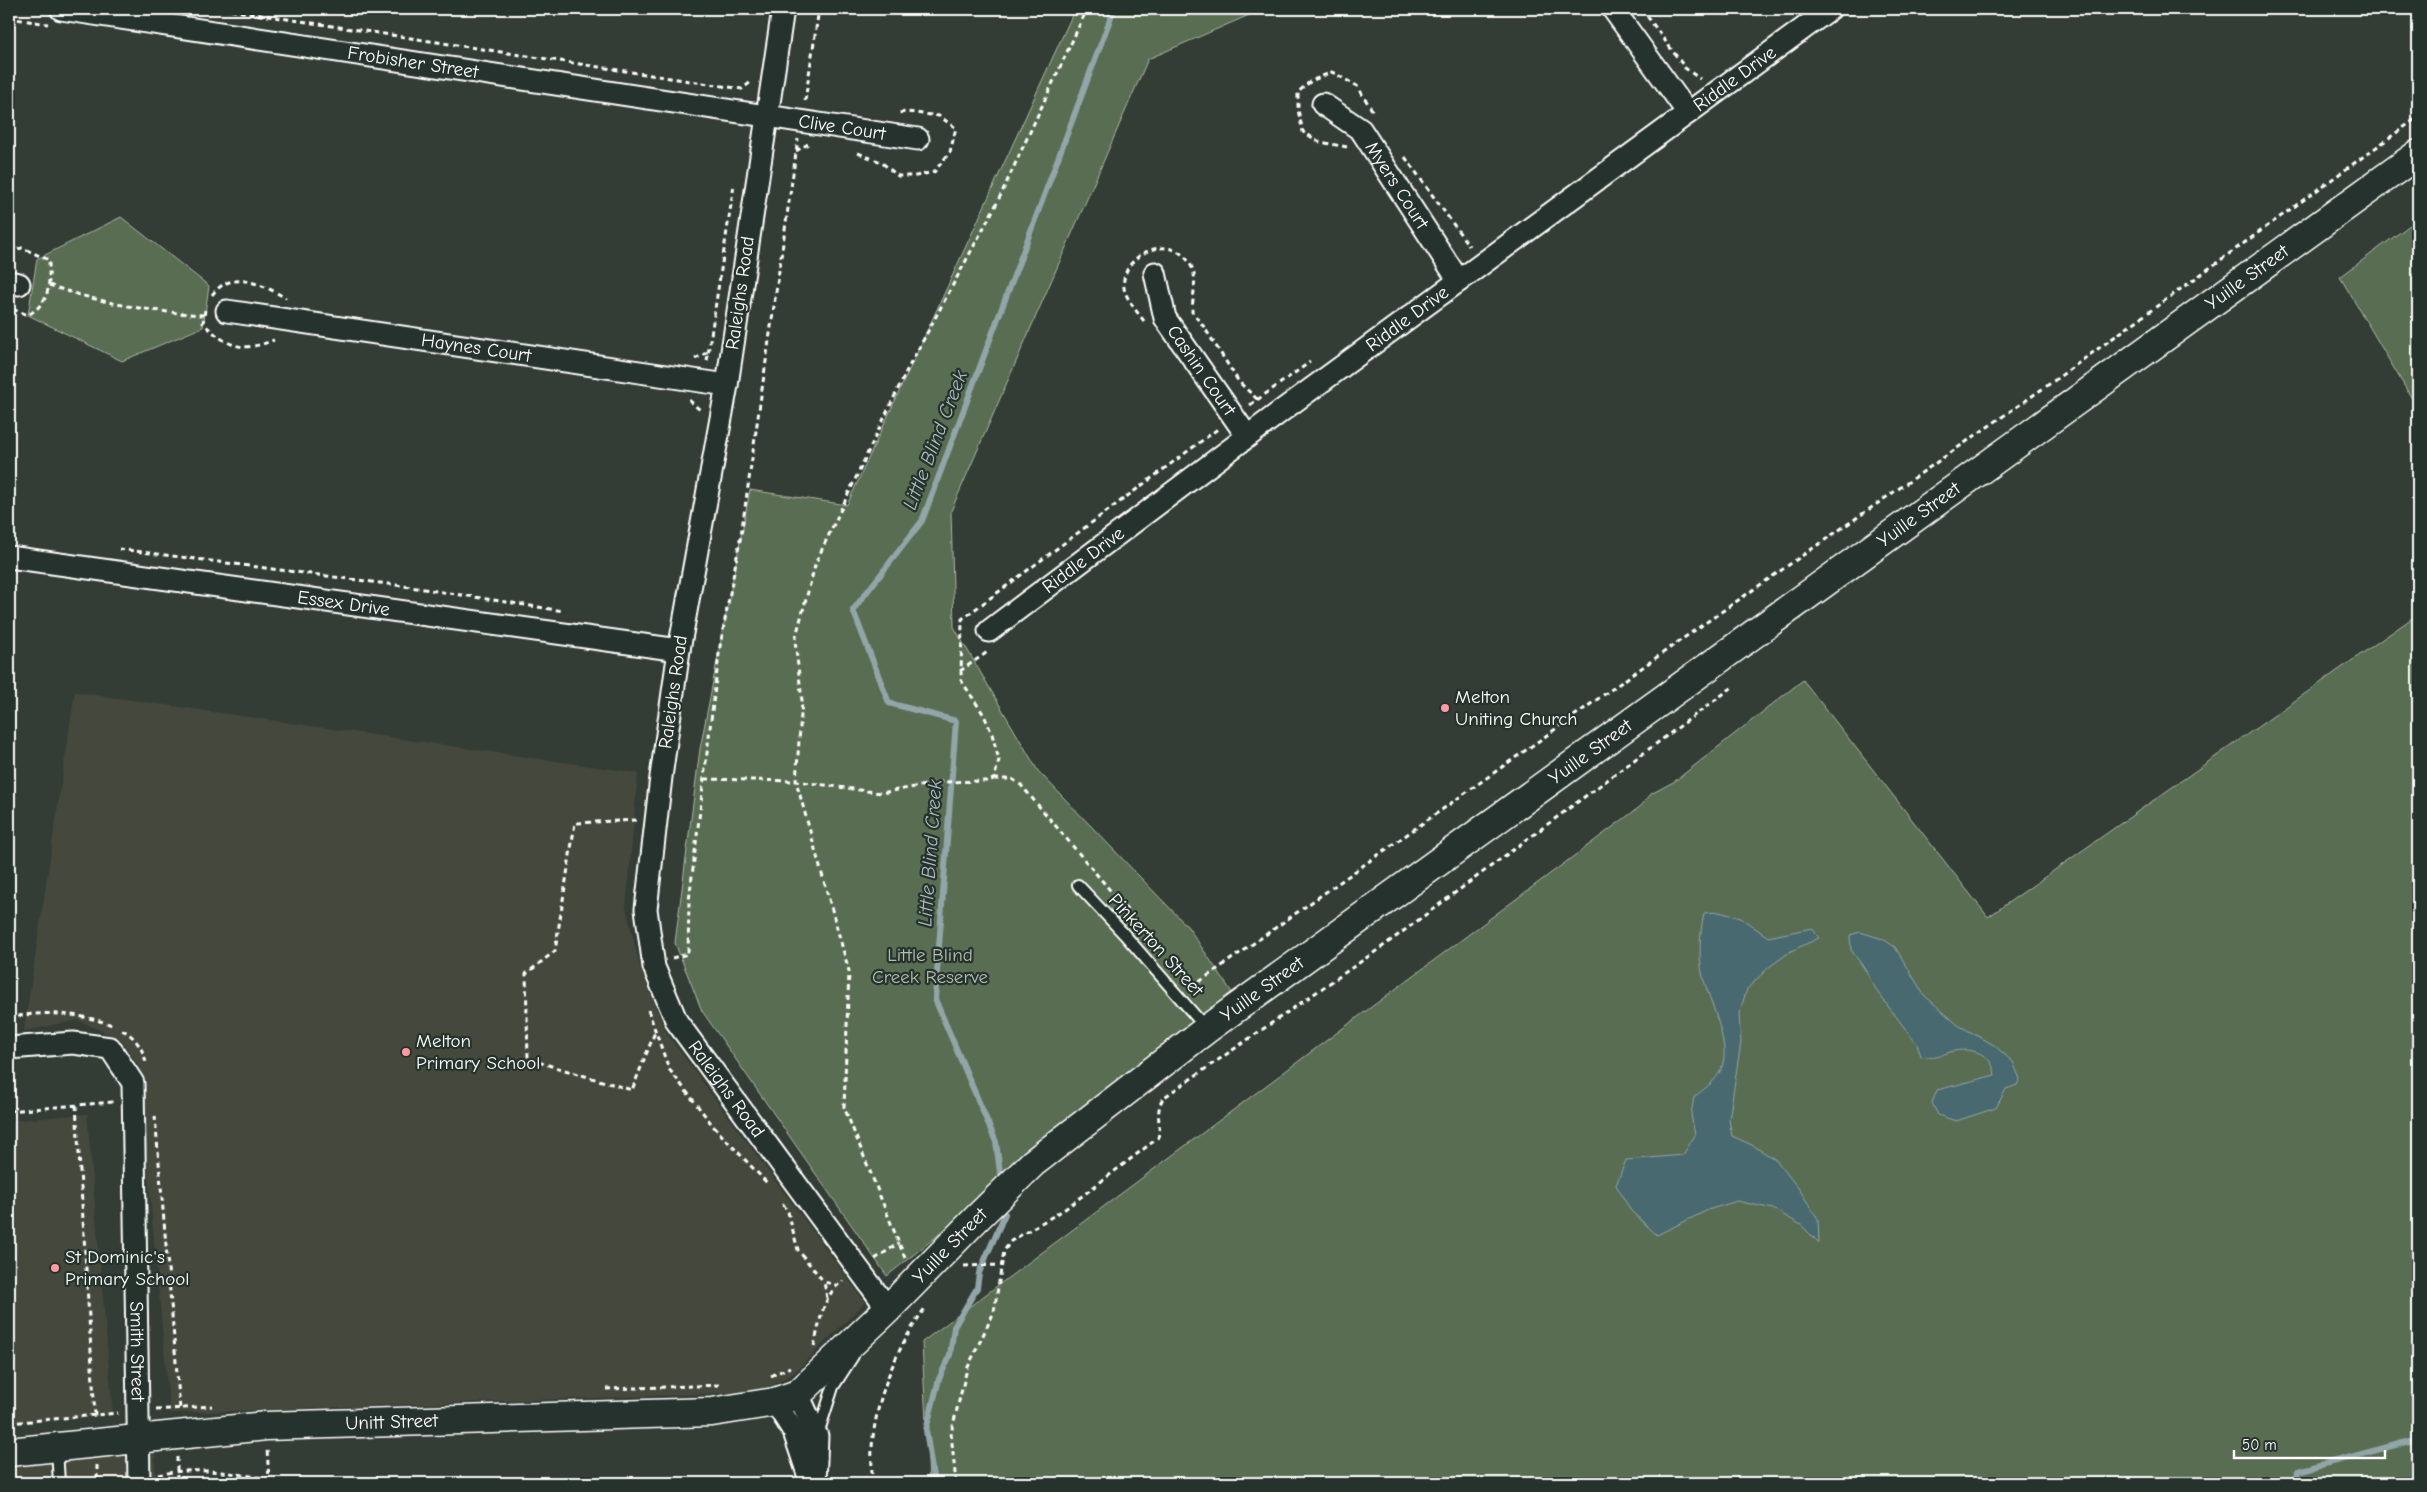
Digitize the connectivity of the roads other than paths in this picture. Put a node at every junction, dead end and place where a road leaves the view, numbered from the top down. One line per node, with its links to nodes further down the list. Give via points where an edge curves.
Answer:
1 (61, 9): 7 (street, Frobisher Street)
2 (783, 9): 7 (street, Raleighs Road)
3 (1613, 9): 6 (street)
4 (1830, 9): 6 (street, Riddle Drive)
5 (1323, 104): 11 (street, Myers Court, via 1361,130)
6 (1688, 113): 11 (street, Riddle Drive)
7 (756, 115): 8 (street, Clive Court); 13 (street, Raleighs Road)
8 (918, 139)
9 (2418, 154): 19 (street, Yuille Street)
10 (1155, 273): 14 (street, Cashin Court, via 1165,318)
11 (1459, 281): 14 (street, Riddle Drive)
12 (227, 311): 13 (street, Haynes Court)
13 (727, 385): 17 (street, Raleighs Road)
14 (1247, 436): 16 (street, Riddle Drive)
15 (9, 557): 17 (street, Essex Drive)
16 (989, 631)
17 (679, 650): 21 (street, Raleighs Road, via 646,909 654,967 677,1022 859,1270)
18 (1078, 885): 19 (lane, Pinkerton Street)
19 (1207, 1029): 21 (street, Yuille Street, via 1033,1164)
20 (9, 1048): 25 (street, Smith Street, via 72,1042 110,1048 133,1082)
21 (895, 1301): 22 (street, Yuille Street)
22 (855, 1340): 23 (street, Yuille Street); 24 (lane, via 853,1358 833,1387)
23 (780, 1392): 24 (street); 25 (street, Unitt Street, via 712,1412 266,1426); 30 (street)
24 (817, 1436): 31 (street)
25 (137, 1441): 26 (street, Unitt Street); 29 (street, Smith Street)
26 (57, 1448): 27 (street, Unitt Street); 28 (lane)
27 (9, 1452)
28 (58, 1483)
29 (139, 1483)
30 (811, 1483)
31 (815, 1483)

